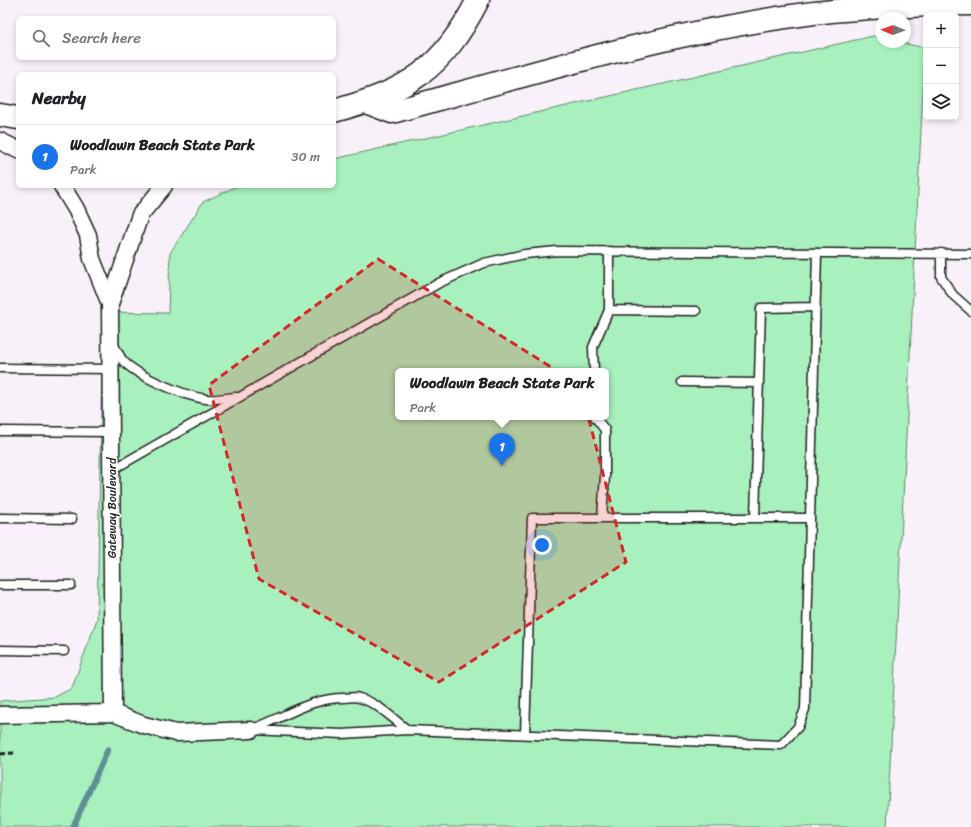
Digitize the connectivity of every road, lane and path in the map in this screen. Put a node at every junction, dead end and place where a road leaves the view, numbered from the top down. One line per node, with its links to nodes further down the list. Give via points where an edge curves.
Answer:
1 (478, 0): 3 (main road, via 456,39 436,63 418,78)
2 (971, 4): 3 (main road, via 800,14 739,24 570,62 392,112)
3 (366, 102): 4 (main road)
4 (336, 110)
5 (0, 115): 6 (main road)
6 (16, 118)
7 (0, 141): 8 (street)
8 (16, 149)
9 (63, 188): 15 (street, Gateway Boulevard, via 88,235 92,259)
10 (162, 188): 15 (street, Gateway Boulevard, via 140,215)
11 (609, 251): 12 (lane); 17 (lane); 26 (lane, via 557,251 484,263 439,283)
12 (817, 253): 13 (lane); 16 (lane)
13 (941, 253): 14 (lane); 19 (lane, via 941,277 953,295)
14 (971, 254)
15 (110, 304): 20 (street, Gateway Boulevard)
16 (816, 307): 25 (lane, via 760,308); 34 (lane)
17 (609, 310): 18 (lane); 22 (lane, via 593,347)
18 (696, 311)
19 (971, 311)
20 (111, 340): 23 (street, Gateway Boulevard); 26 (lane, via 124,362 147,377 189,396 207,399)
21 (0, 368): 23 (lane)
22 (594, 368)
23 (111, 369): 29 (street, Gateway Boulevard)
24 (682, 382): 25 (lane)
25 (759, 383): 33 (lane)
26 (239, 397): 30 (lane)
27 (597, 420): 31 (lane, via 604,430 605,476)
28 (0, 431): 29 (lane)
29 (111, 432): 30 (street, Gateway Boulevard)
30 (112, 470): 40 (street, Gateway Boulevard)
31 (602, 517): 33 (lane); 44 (lane, via 532,518)
32 (0, 518): 35 (lane)
33 (755, 518): 34 (lane)
34 (810, 518): 44 (lane, via 805,710 798,727 781,745)
35 (72, 519)
36 (0, 585): 37 (lane)
37 (71, 585)
38 (0, 650): 39 (lane)
39 (64, 651)
40 (113, 713): 41 (street); 42 (street, via 176,733)
41 (0, 715)
42 (251, 730): 43 (lane, via 342,734); 43 (lane, via 313,702 359,698 376,706)
43 (408, 730): 44 (lane)
44 (525, 734)

